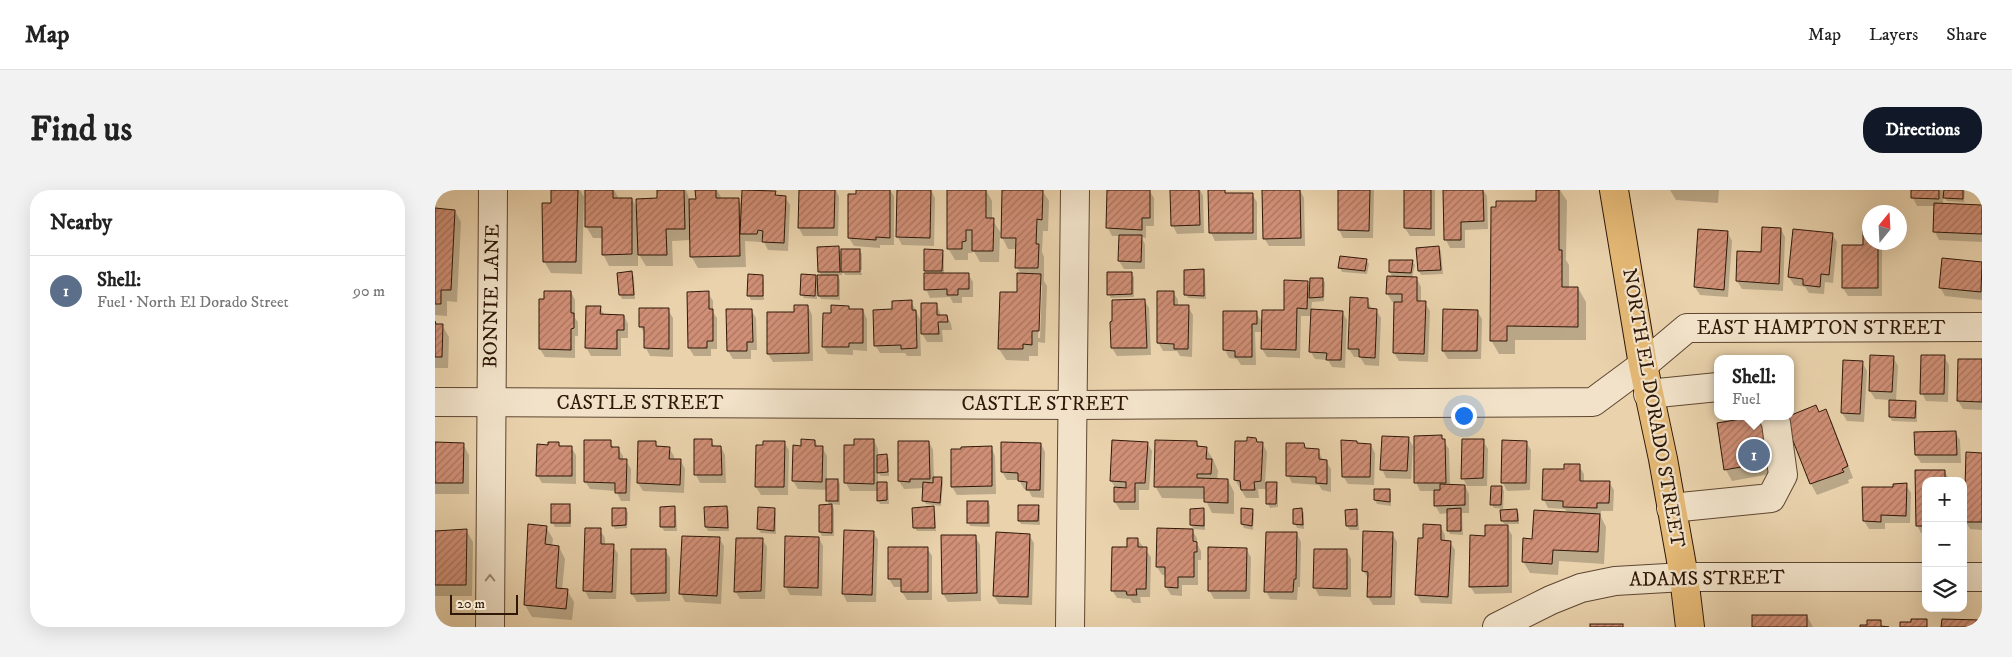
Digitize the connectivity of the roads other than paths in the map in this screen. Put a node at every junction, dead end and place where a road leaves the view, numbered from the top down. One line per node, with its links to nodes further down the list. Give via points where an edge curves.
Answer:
1 (493, 190): 9 (street, BONNIE LANE)
2 (1075, 190): 10 (street)
3 (1615, 190): 5 (main road, NORTH EL DORADO STREET)
4 (1982, 327): 5 (street, EAST HAMPTON STREET, via 1687,328)
5 (1643, 365): 7 (main road, NORTH EL DORADO STREET); 10 (street, CASTLE STREET, via 1593,402)
6 (1714, 387): 7 (street)
7 (1648, 394): 12 (main road, NORTH EL DORADO STREET)
8 (435, 402): 9 (street, CASTLE STREET)
9 (492, 402): 10 (street, CASTLE STREET); 17 (street, BONNIE LANE, one-way to 9)
10 (1074, 405): 18 (street)
11 (1775, 420): 12 (street, via 1783,475 1771,498)
12 (1671, 508): 14 (main road, NORTH EL DORADO STREET)
13 (1982, 576): 16 (street)
14 (1684, 577): 15 (street, ADAMS STREET); 19 (street, ADAMS STREET, via 1631,579 1581,588); 20 (main road, NORTH EL DORADO STREET)
15 (1922, 577)
16 (1967, 577)
17 (490, 627)
18 (1070, 627)
19 (1497, 627)
20 (1690, 627)

